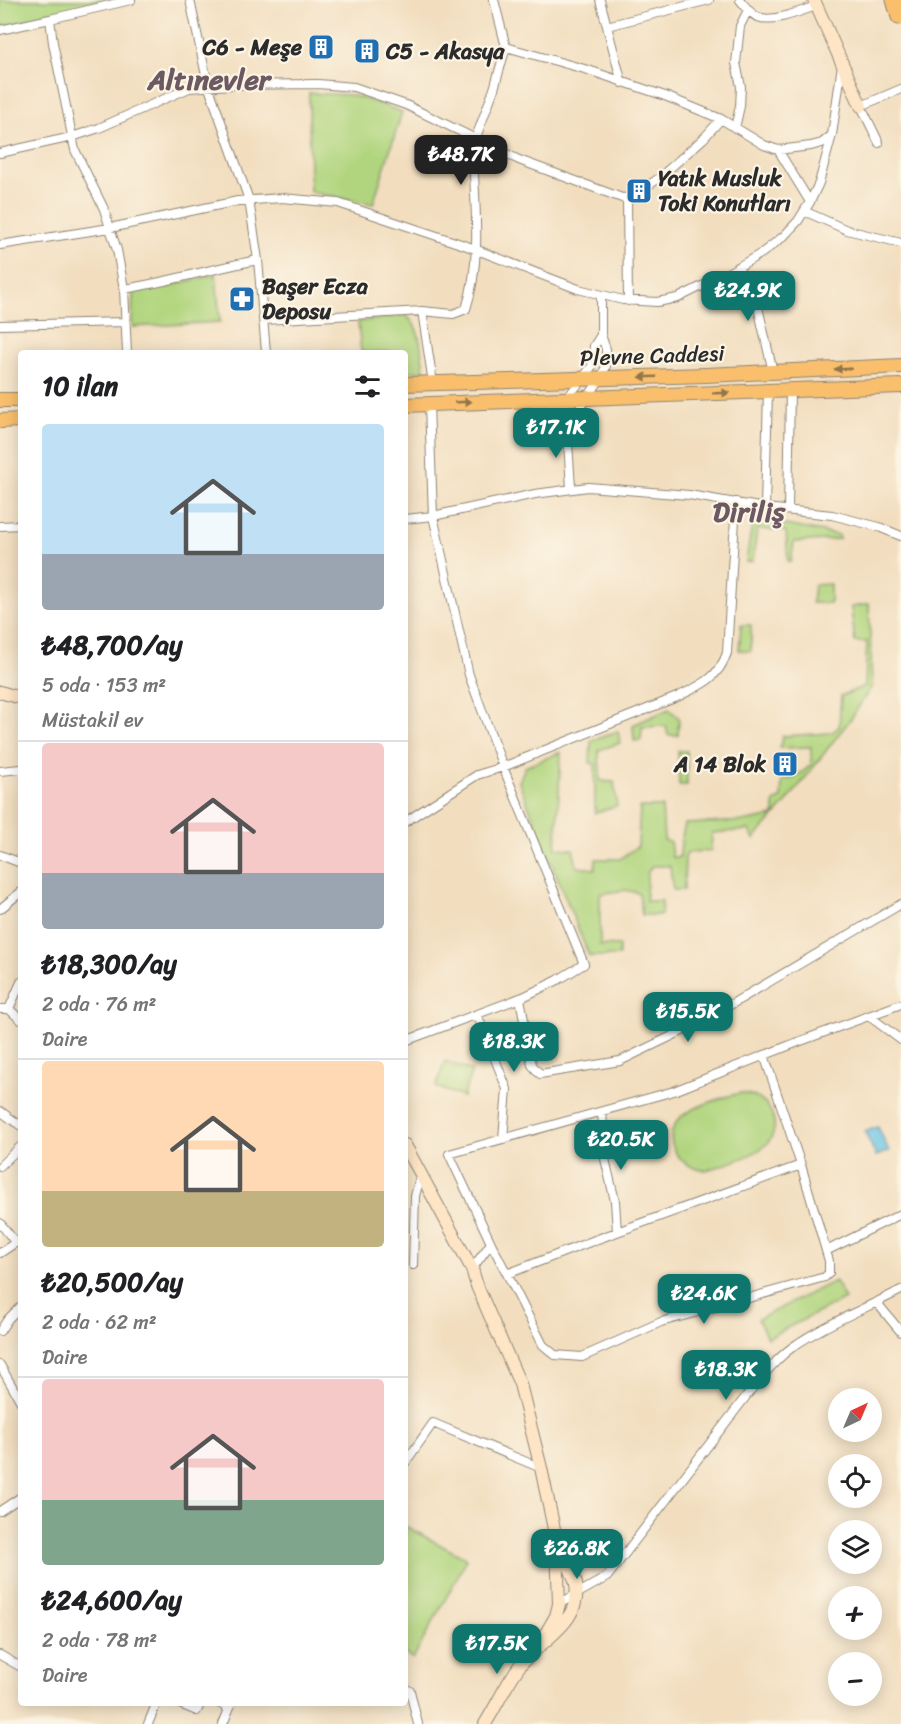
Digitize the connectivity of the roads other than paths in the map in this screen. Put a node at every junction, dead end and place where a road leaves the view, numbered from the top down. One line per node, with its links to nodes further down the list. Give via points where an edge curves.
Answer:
1 (131, 0): 10 (street)
2 (190, 0): 17 (street)
3 (494, 0): 14 (street)
4 (600, 0): 12 (street)
5 (708, 0): 12 (street)
6 (740, 0): 9 (street)
7 (893, 0): 11 (highway)
8 (815, 3): 9 (street, via 779,17 758,18); 15 (main road)
9 (748, 10): 21 (street, via 740,26 736,63 741,87)
10 (50, 19): 13 (street); 23 (street)
11 (900, 19)
12 (607, 26): 16 (street)
13 (0, 30)
14 (506, 47): 16 (street); 24 (street)
15 (842, 65): 19 (main road); 22 (street)
16 (622, 83): 20 (street)
17 (208, 85): 23 (street, via 189,88); 24 (street, via 354,87 406,105); 29 (street)
18 (901, 88): 19 (street)
19 (861, 106): 25 (street)
20 (721, 119): 21 (street); 28 (street, via 659,178)
21 (735, 128): 26 (street)
22 (832, 135): 26 (street, via 822,143); 30 (street)
23 (72, 137): 27 (street); 32 (street)
24 (475, 140): 28 (street); 35 (street)
25 (879, 143)
26 (778, 150): 30 (street)
27 (0, 153)
28 (627, 198): 40 (street)
29 (249, 200): 32 (street); 35 (street, via 282,198 338,203); 36 (street)
30 (810, 202): 31 (street)
31 (804, 211): 33 (street, via 847,230); 37 (street, via 784,236)
32 (110, 228): 34 (street); 38 (street)
33 (901, 243)
34 (0, 245)
35 (476, 249): 39 (street); 41 (street, via 473,288 466,309 453,314)
36 (258, 260): 38 (street); 42 (street)
37 (738, 267): 40 (street, via 678,298); 49 (street, via 757,303)
38 (124, 289): 43 (street)
39 (601, 295): 40 (street); 45 (street)
40 (628, 301)
41 (422, 310): 42 (street); 52 (street)
42 (264, 320): 47 (street)
43 (125, 322): 44 (street); 46 (street)
44 (0, 325)
45 (601, 335): 50 (street, via 606,366); 51 (street, via 594,346 592,366)
46 (127, 350)
47 (266, 350)
48 (901, 366): 49 (main road, Plevne Caddesi, one-way to 49)
49 (773, 372): 50 (main road, Plevne Caddesi, one-way to 50)
50 (600, 378): 51 (main road, Plevne Caddesi); 57 (street)
51 (583, 379): 52 (main road, Plevne Caddesi); 58 (street)
52 (433, 383): 53 (main road, Plevne Caddesi)
53 (408, 384)
54 (901, 386): 56 (main road, Plevne Caddesi)
55 (768, 391): 56 (main road, Plevne Caddesi); 57 (main road, Plevne Caddesi, one-way to 55); 68 (street)
56 (790, 391): 69 (street)
57 (586, 398): 58 (main road, Plevne Caddesi); 65 (street)
58 (567, 399): 61 (main road, Plevne Caddesi, one-way to 58); 65 (street, via 562,414)
59 (0, 400): 60 (main road)
60 (18, 400)
61 (429, 404): 62 (main road, Plevne Caddesi); 70 (street)
62 (408, 405)
63 (18, 420): 64 (main road)
64 (0, 421)
65 (567, 427): 66 (street)
66 (571, 489): 67 (street, via 588,487); 70 (street)
67 (736, 502): 68 (street); 77 (street, via 727,653 721,668 704,684 678,697)
68 (765, 508): 69 (street)
69 (788, 510): 74 (street, via 832,515)
70 (433, 516): 71 (street); 77 (street, via 469,675)
71 (408, 519)
72 (18, 525): 73 (street)
73 (0, 526)
74 (901, 536)
75 (0, 692): 76 (main road)
76 (18, 697)
77 (503, 767): 80 (street, via 477,776); 87 (street, via 584,964)
78 (18, 769): 79 (street)
79 (0, 771)
80 (408, 820)
81 (0, 855): 82 (street)
82 (18, 861)
83 (18, 894): 85 (street)
84 (901, 904): 87 (street, via 703,1021 620,1061 540,1074 532,1065)
85 (0, 909)
86 (18, 987): 89 (street)
87 (520, 998): 90 (street)
88 (901, 1004): 91 (street)
89 (4, 1009): 92 (street)
90 (477, 1014): 93 (street); 99 (street, via 507,1089)
91 (869, 1016): 94 (street); 95 (street)
92 (18, 1018)
93 (408, 1040)
94 (901, 1040)
95 (764, 1055): 97 (street, via 674,1091); 102 (street)
96 (0, 1111): 98 (street)
97 (602, 1112): 99 (street); 107 (street)
98 (18, 1124)
99 (503, 1139): 110 (street, via 449,1154)
100 (18, 1149): 103 (street)
101 (408, 1149): 104 (main road)
102 (801, 1165): 107 (street); 111 (street)
103 (0, 1166)
104 (421, 1172): 113 (street, via 415,1196); 114 (main road)
105 (901, 1214): 111 (street)
106 (0, 1223): 108 (street)
107 (617, 1232): 115 (street)
108 (18, 1240)
109 (18, 1242): 112 (street)
110 (491, 1243): 114 (street); 115 (street)
111 (826, 1251): 115 (street, via 829,1273 825,1277 661,1322 582,1357 555,1355 543,1345)
112 (0, 1253)
113 (413, 1265)
114 (472, 1269): 124 (main road, via 520,1384)
115 (507, 1274)
116 (901, 1290): 117 (street)
117 (877, 1303): 120 (street); 128 (street, via 814,1333 778,1359 608,1577)
118 (18, 1309): 119 (street)
119 (0, 1331)
120 (901, 1332)
121 (0, 1365): 122 (street)
122 (18, 1397)
123 (408, 1459): 124 (street, via 433,1423)
124 (541, 1468): 127 (main road)
125 (18, 1499): 126 (street)
126 (0, 1511)
127 (557, 1543): 128 (main road, via 576,1582); 129 (main road)
128 (576, 1596): 129 (street); 129 (main road, via 575,1602)
129 (560, 1614): 140 (main road, via 538,1647 520,1665)
130 (0, 1655): 131 (street)
131 (18, 1665)
132 (408, 1690): 139 (street)
133 (155, 1706): 137 (street)
134 (185, 1706): 135 (street, via 197,1711)
135 (199, 1706)
136 (231, 1706): 138 (street)
137 (147, 1724)
138 (223, 1724)
139 (418, 1724)
140 (485, 1724)

